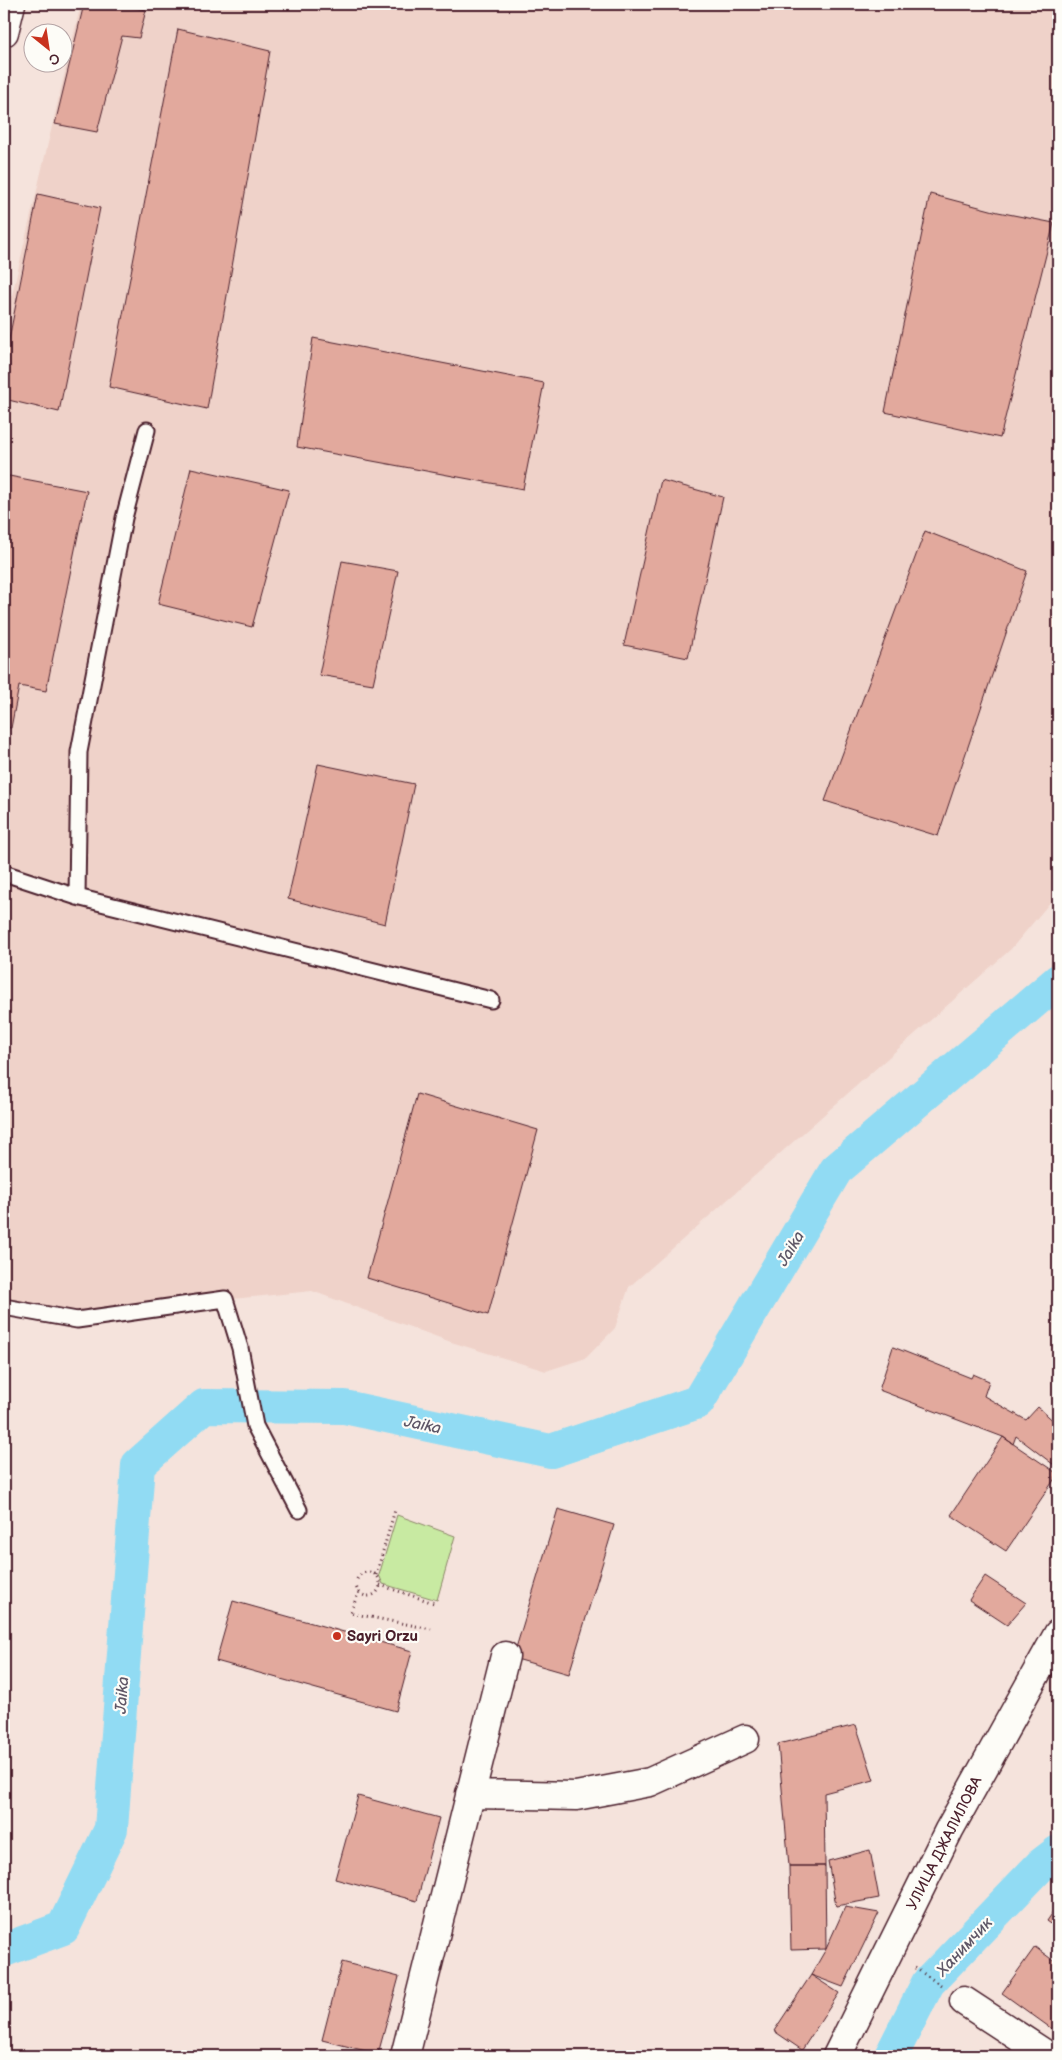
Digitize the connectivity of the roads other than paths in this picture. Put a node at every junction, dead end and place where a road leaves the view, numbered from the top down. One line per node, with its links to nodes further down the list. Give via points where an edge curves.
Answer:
1 (11, 4): 2 (street)
2 (4, 32)
3 (147, 430): 5 (lane, via 124,518 79,752)
4 (4, 873): 5 (lane)
5 (77, 897): 6 (lane)
6 (491, 1000)
7 (4, 1307): 8 (lane, via 78,1320 225,1299 240,1348 255,1426)
8 (299, 1510)
9 (1058, 1634): 15 (street, УЛИЦА ДЖАЛИЛОВА, via 949,1830)
10 (505, 1656): 12 (street)
11 (745, 1740): 12 (street, via 650,1782 576,1796)
12 (470, 1794): 14 (street)
13 (964, 2001): 16 (street)
14 (405, 2056)
15 (837, 2056)
16 (1048, 2056)

